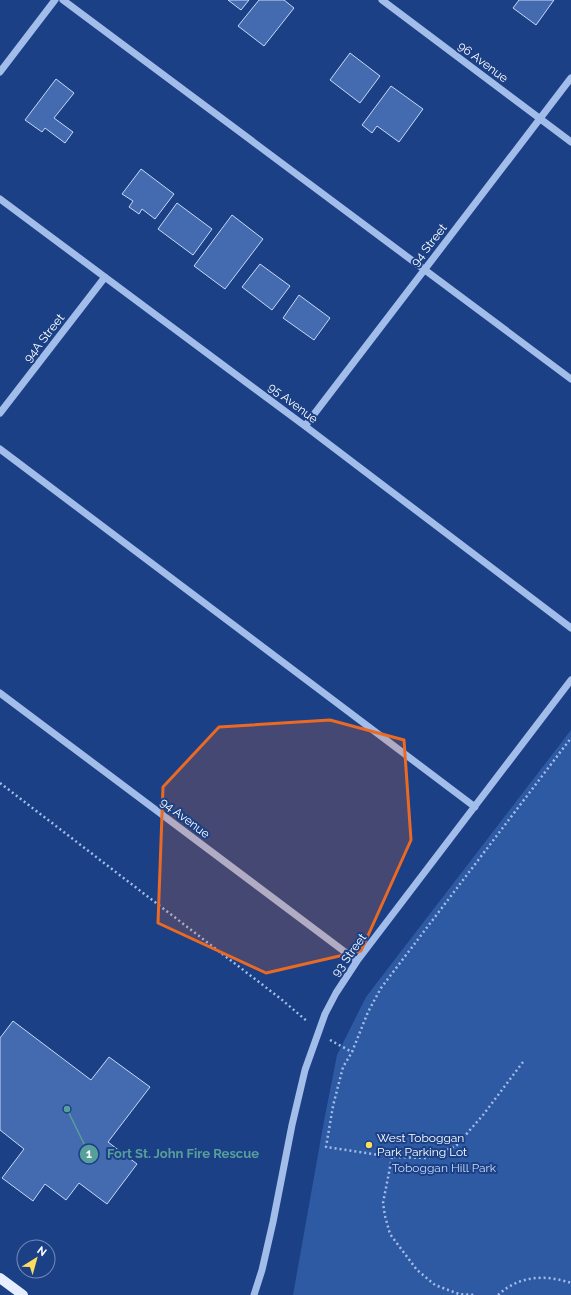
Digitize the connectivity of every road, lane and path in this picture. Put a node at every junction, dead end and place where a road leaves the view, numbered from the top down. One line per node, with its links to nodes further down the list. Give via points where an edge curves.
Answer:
1 (55, 0): 4 (street)
2 (63, 0): 9 (street)
3 (382, 0): 6 (street, 96 Avenue)
4 (0, 72)
5 (571, 78): 6 (street, 94 Street)
6 (540, 119): 7 (street, 96 Avenue); 9 (street, 94 Street)
7 (571, 142)
8 (0, 198): 10 (street, 95 Avenue)
9 (424, 270): 11 (street); 13 (street, 94 Street)
10 (105, 277): 12 (street, 94A Street); 13 (street, 95 Avenue)
11 (571, 379)
12 (0, 413)
13 (305, 426): 15 (street, 95 Avenue)
14 (0, 449): 20 (street)
15 (571, 628)
16 (571, 680): 20 (street, 93 Street)
17 (0, 693): 21 (street, 94 Avenue)
18 (571, 738): 24 (path, via 381,988)
19 (0, 783): 22 (path)
20 (475, 806): 21 (street, 93 Street)
21 (357, 961): 30 (street, 93 Street, via 325,1014 304,1070 274,1222)
22 (281, 999)
23 (330, 1041): 24 (path)
24 (352, 1052): 26 (path, via 334,1100 326,1147)
25 (523, 1062): 26 (path, via 456,1146 427,1158)
26 (392, 1157): 31 (path, via 383,1203 390,1234 417,1270 434,1285 458,1294)
27 (0, 1278): 29 (main road)
28 (571, 1283): 32 (path, via 562,1280 526,1279 506,1288)
29 (23, 1295)
30 (254, 1295)
31 (476, 1295)
32 (498, 1295)

